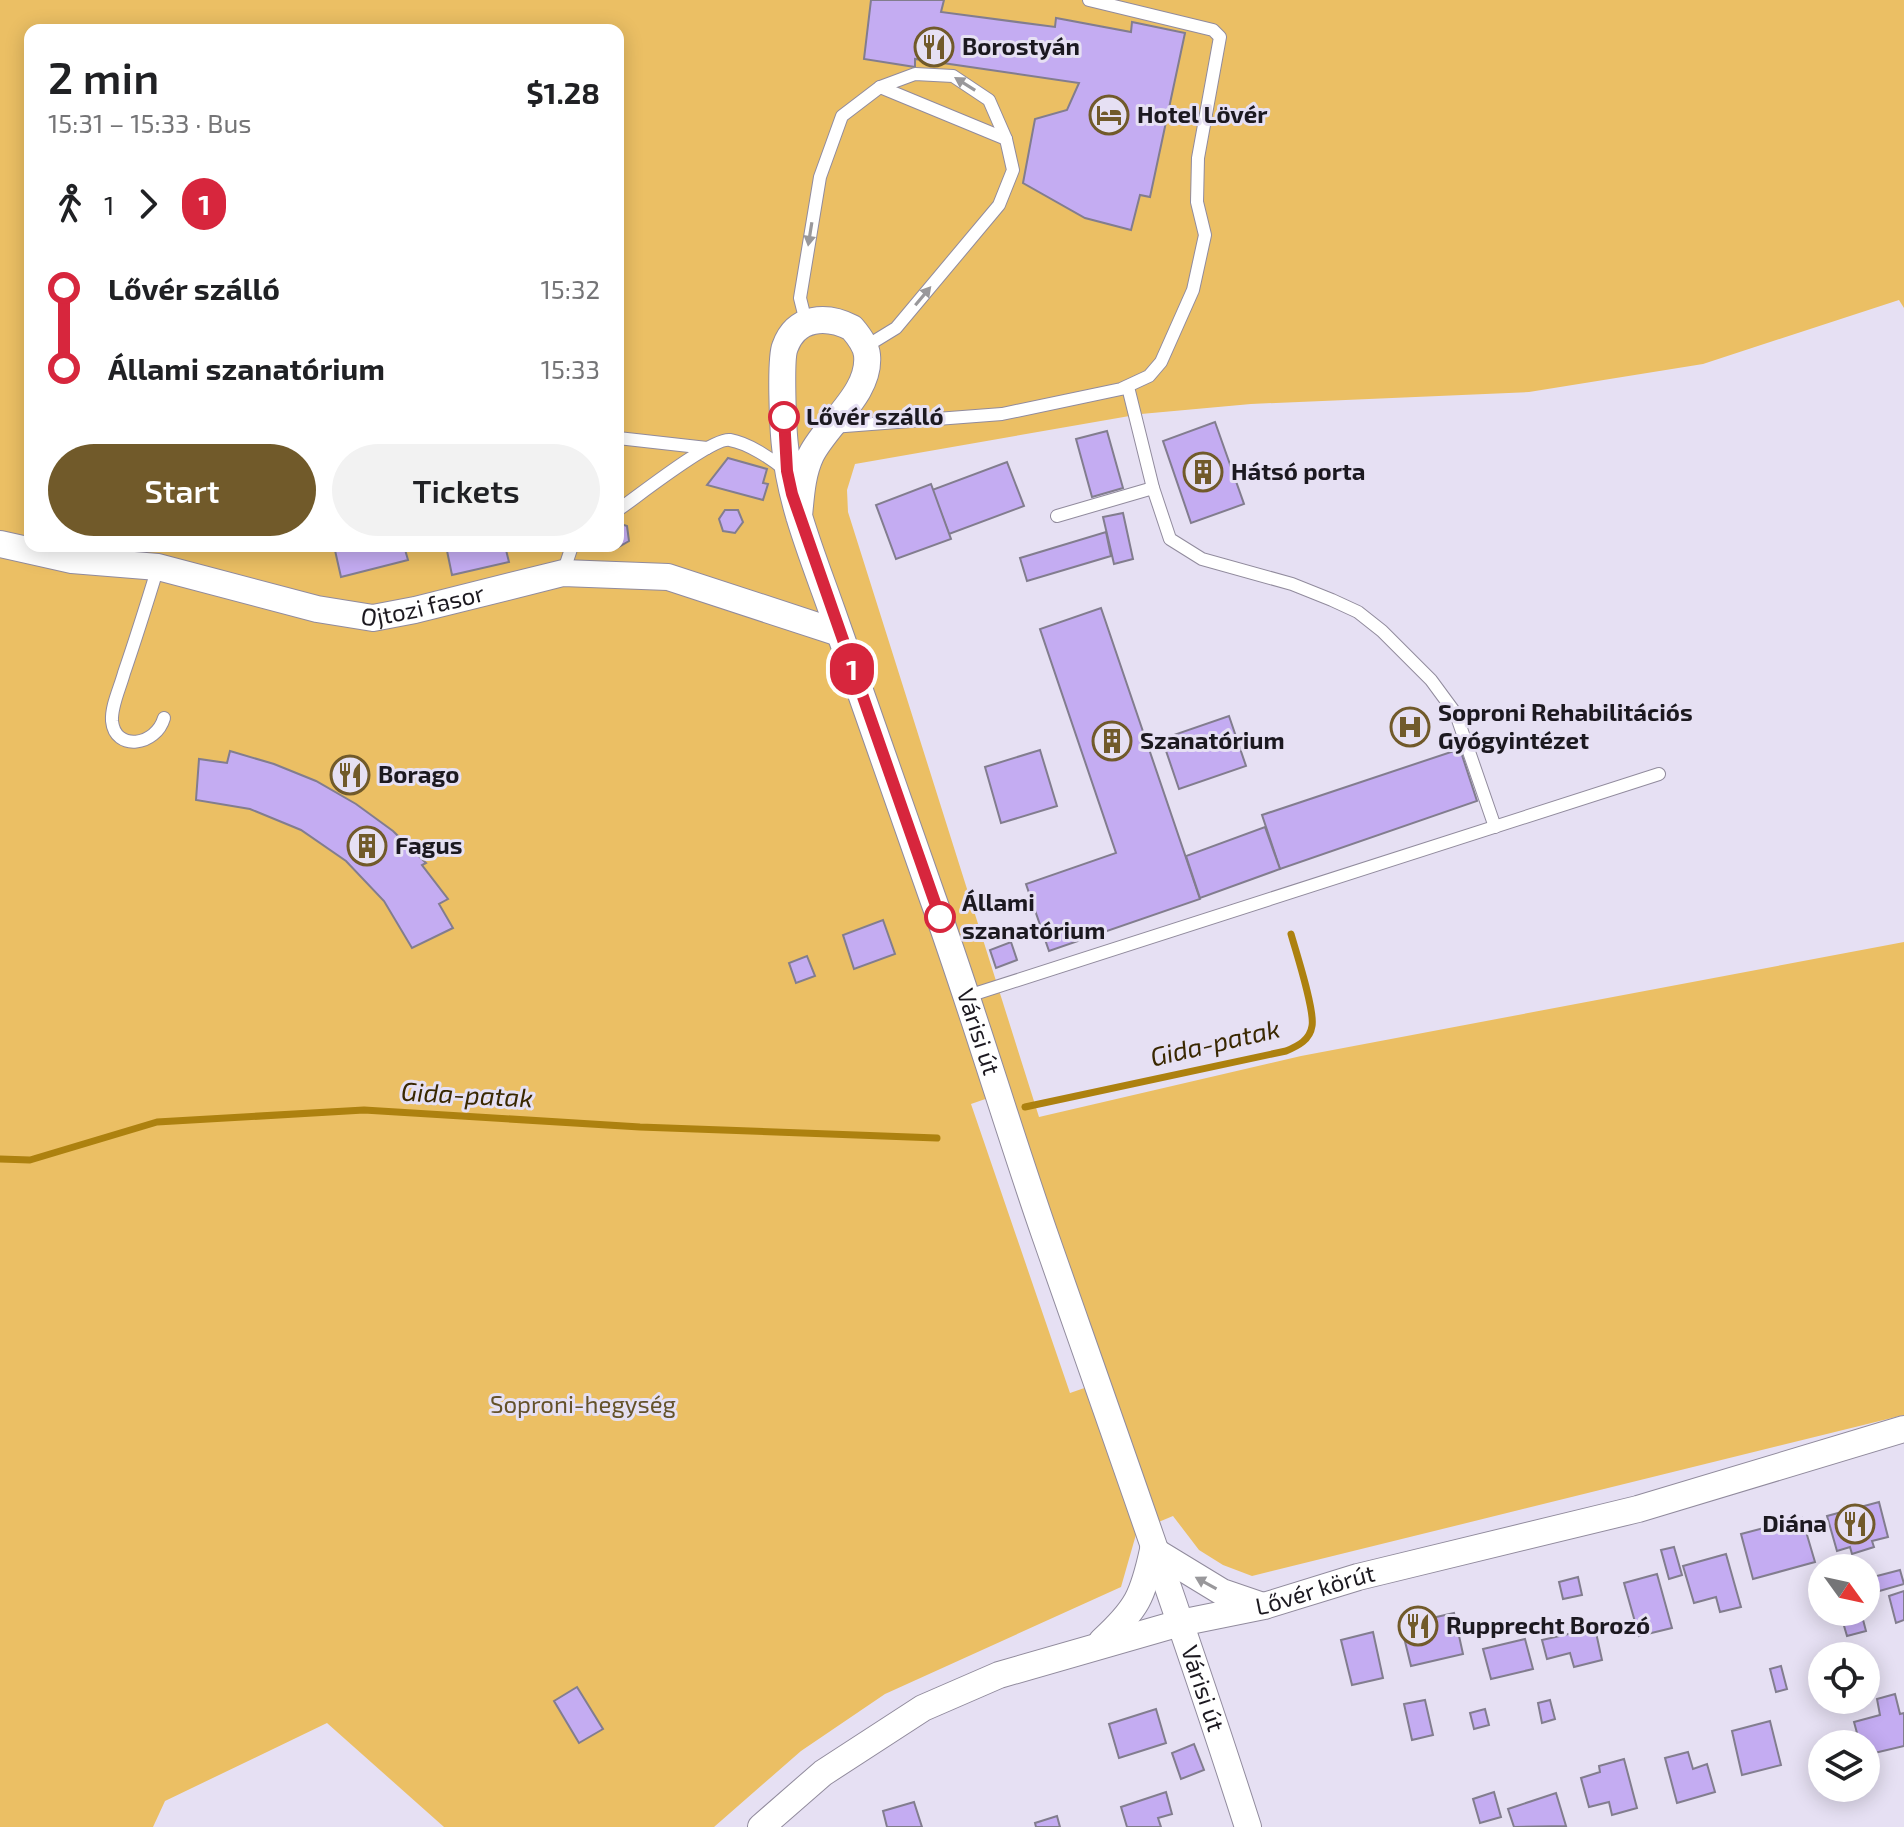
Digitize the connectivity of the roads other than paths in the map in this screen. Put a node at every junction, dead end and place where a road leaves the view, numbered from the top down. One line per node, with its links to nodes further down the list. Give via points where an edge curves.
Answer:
1 (1089, 0): 6 (lane, via 1213,30 1220,37 1198,158 1197,202 1205,235 1193,290 1161,362)
2 (880, 87): 3 (lane); 3 (lane, one-way to 2, via 989,100 953,76 915,74); 4 (lane, one-way to 4, via 842,116 820,177 800,298)
3 (1006, 139): 5 (lane, one-way to 3, via 896,328 999,205 1013,170)
4 (806, 322): 5 (street, via 825,317 840,321); 10 (street, Várisi út, via 784,349)
5 (865, 347): 7 (street, Várisi út, via 866,374)
6 (1128, 387): 7 (lane, via 1002,414); 11 (lane)
7 (829, 427): 13 (street, Várisi út, via 810,456)
8 (624, 439): 9 (lane)
9 (707, 448): 10 (lane, via 732,441); 12 (lane)
10 (787, 471): 13 (street, Várisi út)
11 (1153, 488): 14 (lane); 24 (lane, via 1170,539 1202,559 1292,584 1358,612 1405,653 1456,714)
12 (624, 506)
13 (799, 516): 21 (street, Várisi út)
14 (1057, 516)
15 (0, 544): 16 (street, Ojtozi fasor)
16 (24, 550)
17 (34, 552): 19 (street, Ojtozi fasor)
18 (570, 552): 20 (lane)
19 (158, 567): 20 (street, Ojtozi fasor, via 317,609 373,618); 22 (lane, via 112,721 121,736 142,742 157,732)
20 (563, 573): 21 (street, Ojtozi fasor, via 668,577)
21 (839, 633): 25 (street, Várisi út)
22 (164, 718)
23 (1659, 774): 24 (lane)
24 (1495, 827): 25 (lane)
25 (968, 996): 27 (street, Várisi út)
26 (1904, 1429): 28 (street, Lővér körút, via 1638,1509 1358,1577)
27 (1153, 1550): 28 (street, one-way to 27, via 1222,1592); 29 (street, Várisi út); 30 (street, via 1144,1591 1128,1618)
28 (1264, 1606): 29 (street, Lővér körút)
29 (1180, 1623): 30 (street, Lővér körút); 32 (street, Várisi út)
30 (1099, 1644): 31 (street, Lővér körút, via 999,1675 923,1708 823,1773)
31 (761, 1827)
32 (1248, 1827)

